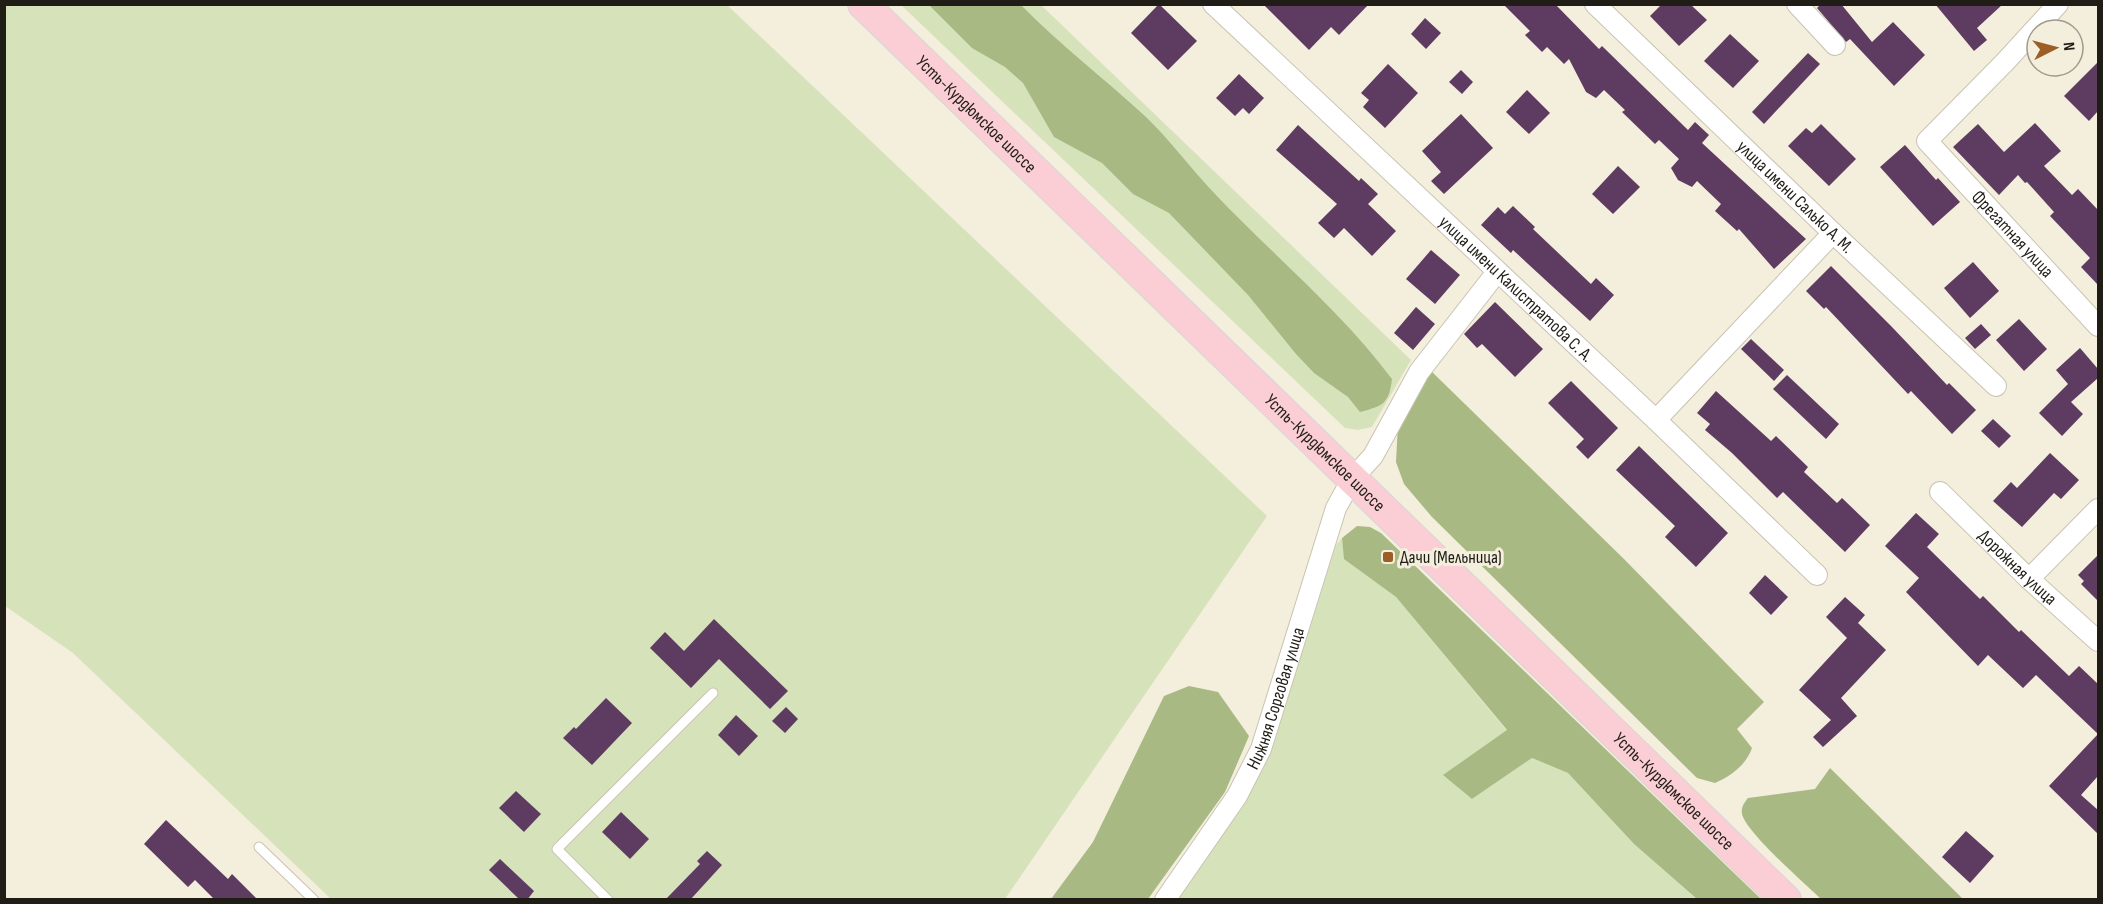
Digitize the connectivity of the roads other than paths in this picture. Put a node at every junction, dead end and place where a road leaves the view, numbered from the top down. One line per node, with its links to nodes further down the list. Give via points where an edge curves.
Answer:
1 (863, 4): 12 (main road, Усть-Курдюмское шоссе)
2 (1213, 4): 8 (street, улица имени Калистратова С. А.)
3 (1595, 4): 7 (street, улица имени Салько А. М.)
4 (1797, 4): 6 (street)
5 (2058, 4): 9 (street, Фрегатная улица, via 1928,141)
6 (1835, 45)
7 (1833, 234): 10 (street, улица имени Салько А. М.); 11 (street)
8 (1497, 272): 11 (street, улица имени Калистратова С. А.); 12 (street, Нижняя Сорговая улица, via 1419,372 1373,456)
9 (2098, 326)
10 (1996, 386)
11 (1656, 420): 15 (street, улица имени Калистратова С. А.)
12 (1352, 479): 22 (street, Нижняя Сорговая улица, via 1333,517 1261,749 1237,796); 23 (main road, Усть-Курдюмское шоссе)
13 (1940, 492): 16 (street, Дорожная улица)
14 (2098, 509): 16 (street)
15 (1817, 575)
16 (2029, 579): 17 (street, Дорожная улица)
17 (2098, 640)
18 (713, 693): 21 (lane, via 557,849)
19 (259, 846): 20 (lane)
20 (314, 900)
21 (608, 900)
22 (1165, 900)
23 (1786, 900)

